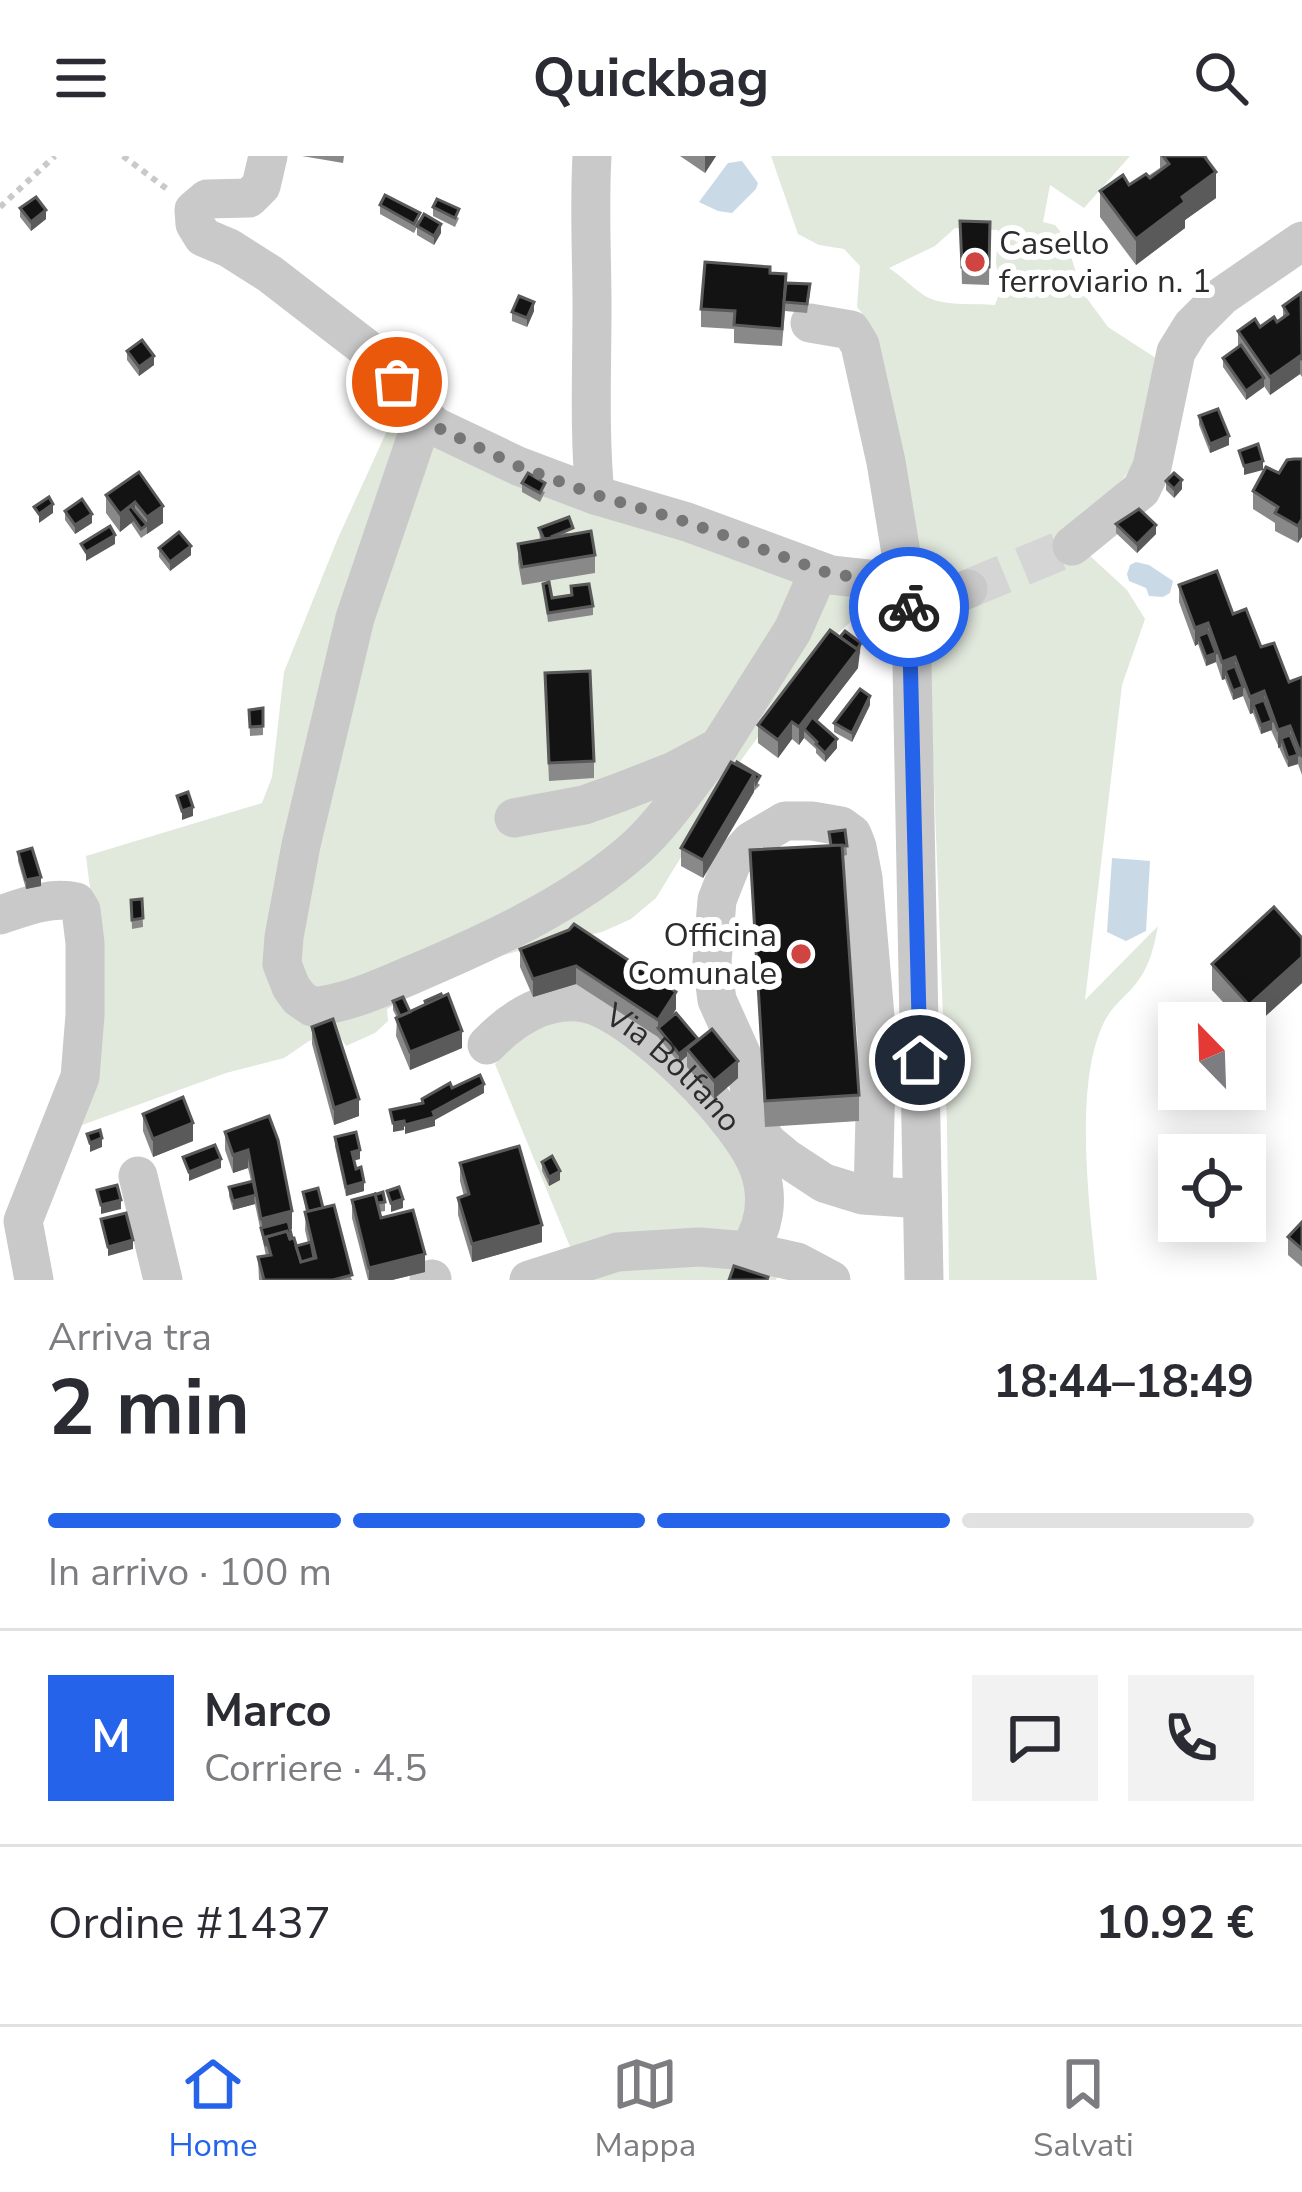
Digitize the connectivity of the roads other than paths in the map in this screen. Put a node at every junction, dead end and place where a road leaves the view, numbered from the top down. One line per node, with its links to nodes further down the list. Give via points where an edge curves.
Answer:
1 (268, 156): 5 (street, via 249,198 207,199 194,210 202,237 270,274 384,362)
2 (592, 156): 6 (street)
3 (1302, 241): 7 (street, via 1192,326 1175,352 1141,490)
4 (809, 322): 10 (street, via 851,330 860,345)
5 (424, 415): 6 (street, via 518,466); 11 (street, via 355,618 301,845 282,964 299,998 312,1007 341,1004 450,959 596,881 642,843)
6 (596, 495): 8 (street)
7 (1072, 545)
8 (819, 571): 10 (street, via 895,582); 11 (street, via 793,630)
9 (968, 589): 10 (street)
10 (908, 603): 17 (street)
11 (718, 747): 12 (street, via 618,794)
12 (514, 818)
13 (0, 915): 19 (street, via 68,899 81,910 85,943 80,1077 23,1221)
14 (488, 1045): 18 (street, Via Bolfano, via 524,1014 554,1004 586,1003 629,1024 714,1104 755,1159 764,1223)
15 (138, 1176): 20 (street)
16 (873, 1196): 16 (street, via 824,1183 768,1143 717,1000 717,900 732,862 785,821 841,826 856,847 878,1039); 17 (street)
17 (922, 1199): 23 (street)
18 (748, 1251): 21 (street, via 617,1252); 22 (street)
19 (34, 1280)
20 (163, 1280)
21 (529, 1280)
22 (831, 1280)
23 (924, 1280)

